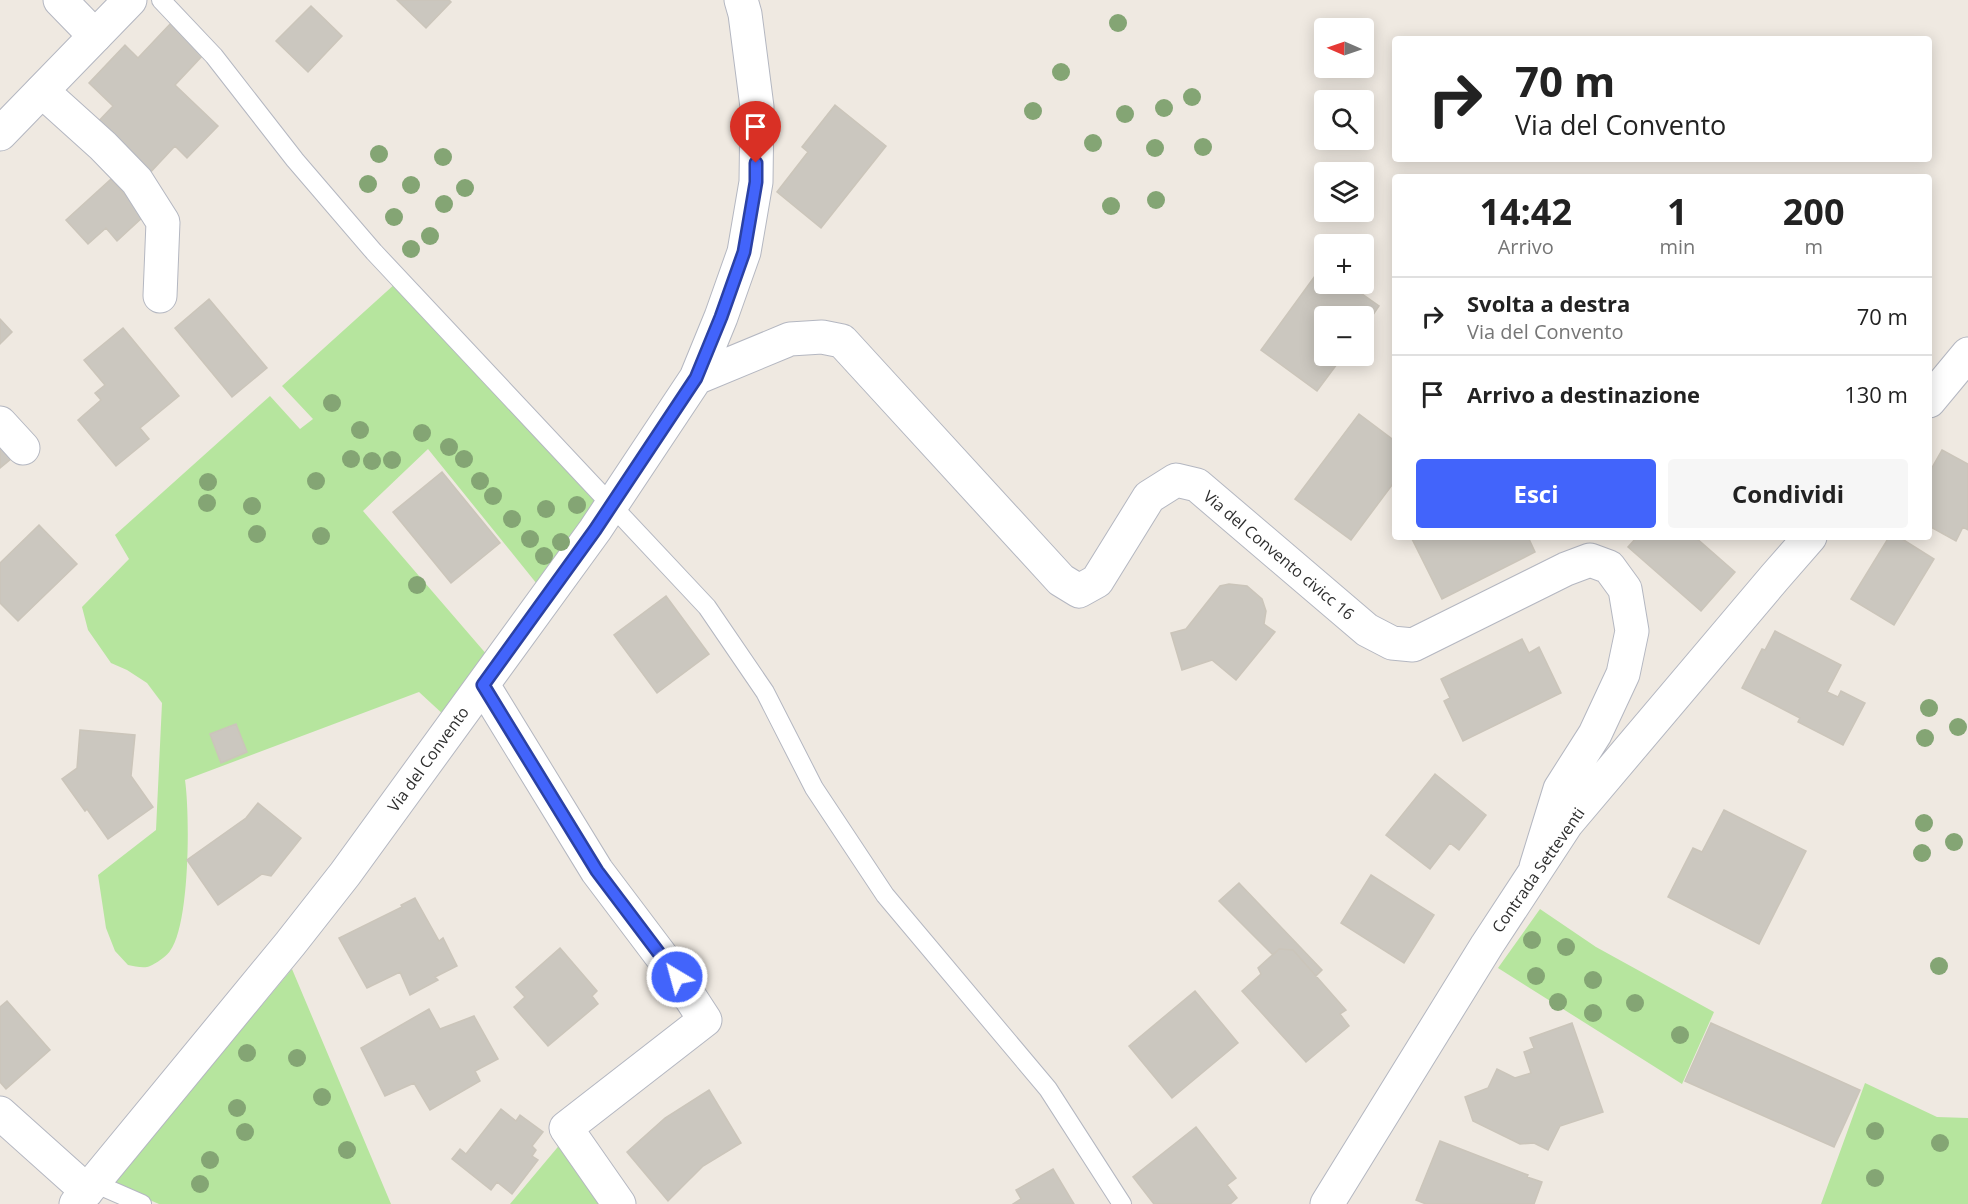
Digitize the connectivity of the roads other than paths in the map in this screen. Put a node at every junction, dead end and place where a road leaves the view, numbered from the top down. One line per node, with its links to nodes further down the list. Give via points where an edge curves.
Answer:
1 (60, 0): 5 (street)
2 (130, 0): 5 (street)
3 (161, 0): 14 (lane, via 214,56 295,160 374,252)
4 (741, 0): 10 (street, Via del Convento, via 757,107 756,182 744,252)
5 (95, 36): 6 (street)
6 (42, 91): 7 (street); 8 (street, via 137,181 163,222)
7 (0, 134)
8 (160, 296)
9 (1968, 354): 11 (street)
10 (696, 378): 14 (street, Via del Convento); 17 (street, Via del Convento civicc 16, via 790,339 822,337 842,341 1061,580 1079,591 1097,581 1149,497 1176,480 1197,485 1367,630 1392,644 1413,645 1566,568 1590,560 1609,567 1625,589 1632,631 1623,674 1595,734 1560,789)
11 (1932, 397)
12 (0, 423): 13 (street)
13 (23, 448)
14 (612, 506): 16 (street, Via del Convento); 22 (lane, via 707,607 765,692 814,788 885,895 1048,1089)
15 (1807, 540): 17 (street, Contrada Setteventi, via 1567,823)
16 (483, 685): 19 (street, Via del Convento, via 338,882); 21 (street, via 597,871 705,1020 566,1128)
17 (1536, 867): 23 (street, Contrada Setteventi)
18 (0, 1113): 19 (street)
19 (85, 1193): 20 (lane)
20 (142, 1204)
21 (619, 1204)
22 (1122, 1204)
23 (1327, 1204)

